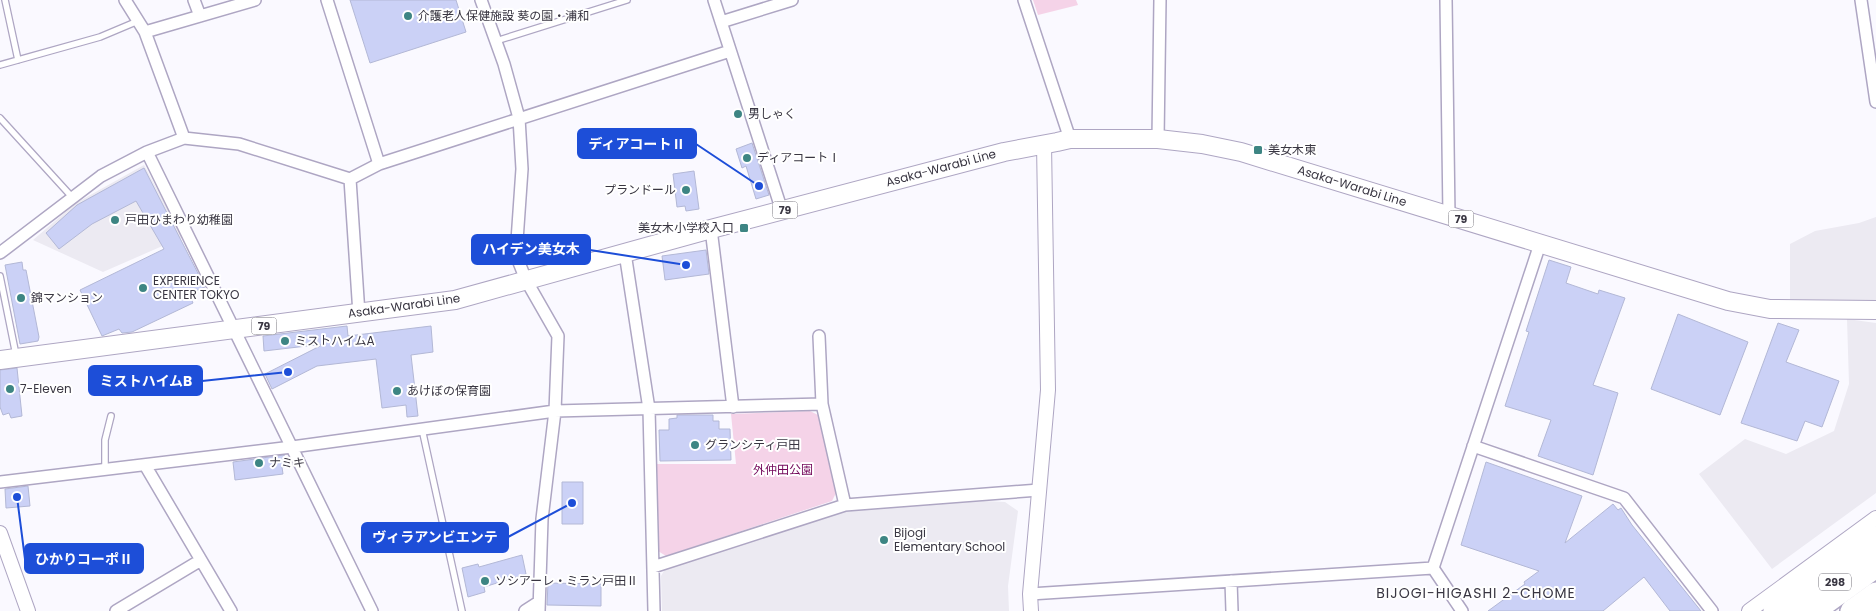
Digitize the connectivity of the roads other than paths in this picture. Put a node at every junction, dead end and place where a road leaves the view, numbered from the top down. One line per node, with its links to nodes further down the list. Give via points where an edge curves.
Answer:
1 (5, 0): 20 (lane)
2 (125, 0): 15 (street)
3 (194, 0): 14 (street)
4 (255, 0): 14 (street)
5 (326, 0): 30 (street)
6 (481, 0): 18 (street)
7 (627, 0): 18 (lane)
8 (714, 0): 16 (street)
9 (792, 0): 16 (street)
10 (1024, 0): 27 (street)
11 (1160, 0): 26 (street)
12 (1446, 0): 34 (street)
13 (1861, 0): 22 (street)
14 (200, 16): 17 (street)
15 (138, 21): 17 (street); 20 (lane, via 100,37)
16 (721, 22): 19 (street)
17 (145, 32): 25 (street)
18 (496, 40): 24 (street)
19 (730, 51): 24 (street); 33 (street)
20 (18, 60): 21 (lane)
21 (0, 65)
22 (1876, 102)
23 (0, 118): 32 (lane)
24 (518, 118): 30 (street); 40 (street, via 522,169 516,255)
25 (184, 138): 29 (street); 31 (street, via 239,144)
26 (1158, 139): 27 (main road, Asaka-Warabi Line / 79); 34 (main road, Asaka-Warabi Line / 79, via 1241,152)
27 (1070, 140): 28 (main road, Asaka-Warabi Line / 79)
28 (1044, 144): 33 (main road, Asaka-Warabi Line / 79); 57 (street, via 1048,390)
29 (147, 152): 32 (street, via 101,176); 43 (street)
30 (379, 164): 31 (street)
31 (350, 179): 42 (street)
32 (72, 198): 37 (street)
33 (782, 211): 35 (main road, Asaka-Warabi Line / 79)
34 (1449, 216): 36 (main road, Asaka-Warabi Line / 79)
35 (711, 229): 38 (main road, Asaka-Warabi Line / 79); 47 (street)
36 (1540, 244): 41 (main road, Asaka-Warabi Line / 79, via 1753,307); 52 (street)
37 (0, 253)
38 (625, 253): 40 (main road, Asaka-Warabi Line / 79); 48 (street)
39 (0, 276): 45 (lane)
40 (526, 280): 42 (main road, Asaka-Warabi Line / 79, via 455,300); 49 (street, via 558,336)
41 (1876, 310)
42 (359, 314): 43 (main road, Asaka-Warabi Line / 79)
43 (236, 330): 45 (main road, Asaka-Warabi Line / 79); 53 (street)
44 (819, 336): 46 (street)
45 (8, 359)
46 (822, 404): 47 (street); 58 (street)
47 (733, 407): 48 (street)
48 (649, 409): 49 (street); 64 (street)
49 (555, 411): 51 (street); 70 (street, via 542,519)
50 (111, 416): 55 (lane, via 104,440)
51 (422, 429): 53 (street); 76 (lane)
52 (1472, 446): 66 (street); 82 (street, via 1624,498)
53 (292, 447): 54 (street); 75 (street)
54 (145, 465): 55 (street); 63 (street)
55 (105, 470): 56 (street)
56 (0, 482)
57 (1039, 490): 58 (street); 69 (street)
58 (845, 504): 64 (street)
59 (1876, 518): 83 (street)
60 (1876, 537): 84 (highway)
61 (2, 544): 72 (street)
62 (1876, 553): 85 (highway, 298)
63 (201, 560): 73 (street); 74 (street)
64 (653, 567): 78 (street)
65 (1876, 567): 86 (highway)
66 (1433, 568): 67 (street); 81 (street)
67 (1231, 581): 69 (street); 80 (street)
68 (1876, 593): 87 (highway)
69 (1030, 594): 79 (street)
70 (539, 606): 77 (street)
71 (1876, 606): 88 (highway)
72 (28, 611)
73 (116, 611)
74 (231, 611)
75 (372, 611)
76 (462, 611)
77 (525, 611)
78 (654, 611)
79 (1031, 611)
80 (1232, 611)
81 (1462, 611)
82 (1712, 611)
83 (1749, 611)
84 (1774, 611)
85 (1794, 611)
86 (1815, 611)
87 (1850, 611)
88 (1870, 611)

